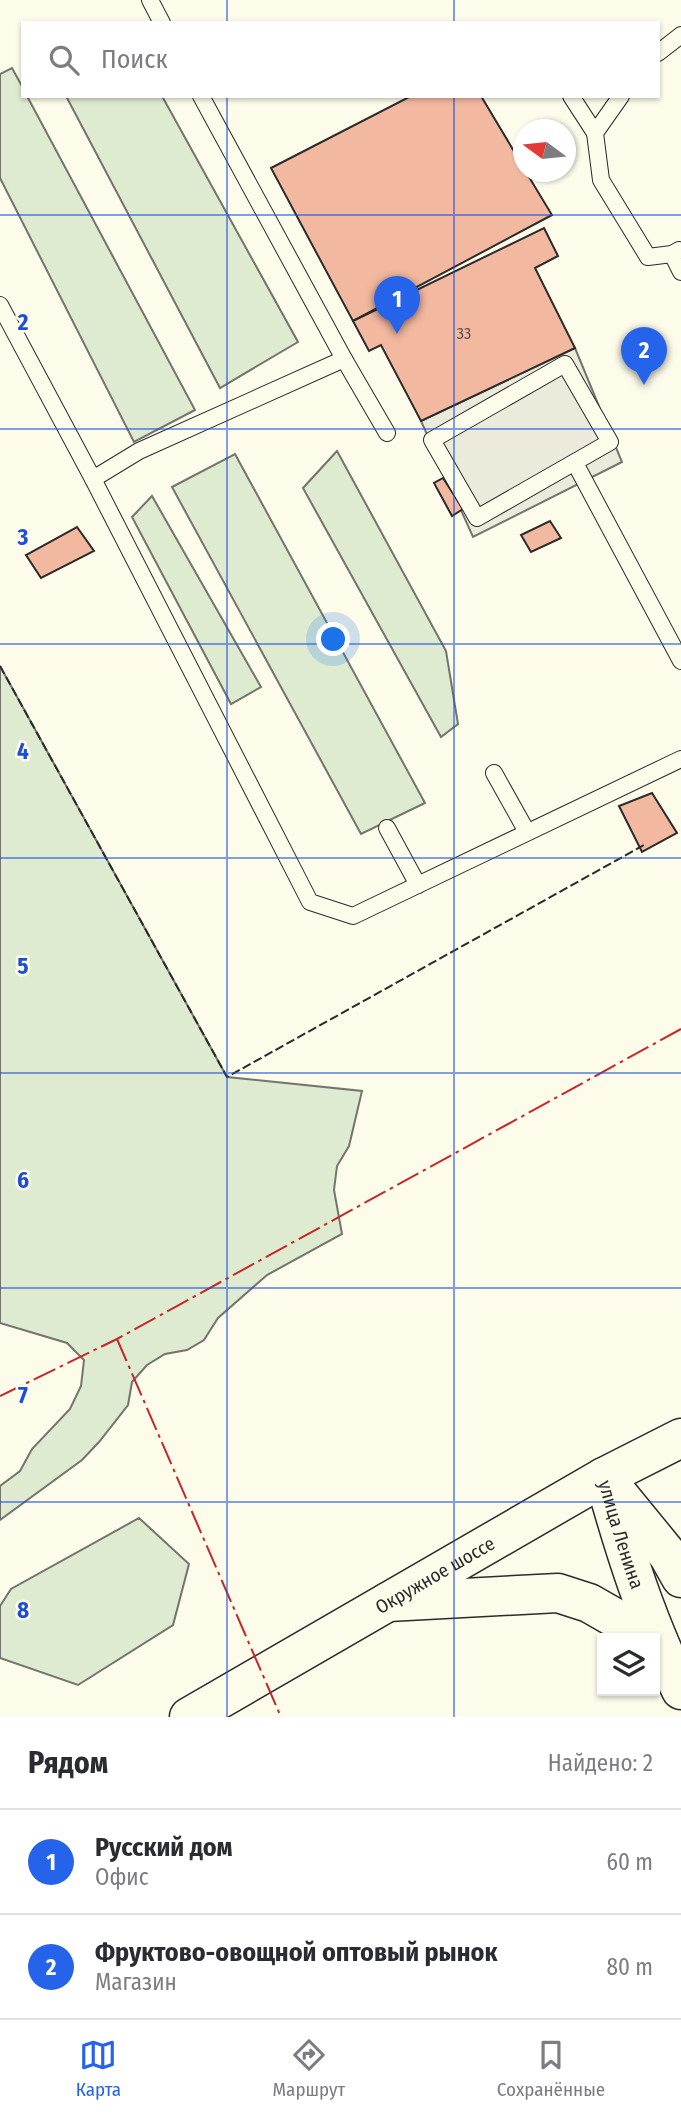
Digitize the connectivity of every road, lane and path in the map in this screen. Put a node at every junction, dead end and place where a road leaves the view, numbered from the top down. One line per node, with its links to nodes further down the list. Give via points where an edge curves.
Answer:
1 (150, 0): 2 (lane)
2 (161, 21)
3 (681, 35): 4 (lane)
4 (660, 51)
5 (202, 98): 12 (lane)
6 (572, 98): 8 (lane)
7 (620, 98): 8 (lane)
8 (594, 132): 9 (lane, via 601,180 648,257)
9 (676, 251): 10 (lane)
10 (681, 272)
11 (0, 305): 15 (lane)
12 (344, 359): 13 (lane); 15 (lane, via 139,451)
13 (387, 433)
14 (575, 463): 14 (lane, via 477,518 432,440 565,364 610,442); 16 (lane)
15 (93, 479): 21 (lane, via 310,902 353,916)
16 (681, 661)
17 (681, 758): 20 (lane)
18 (494, 773): 20 (lane)
19 (387, 828): 21 (lane)
20 (527, 832): 21 (lane)
21 (418, 885)
22 (681, 1438): 23 (main road, Окружное шоссе)
23 (604, 1477): 24 (main road, улица Ленина); 25 (main road, Окружное шоссе); 27 (main road, улица Ленина, via 626,1555)
24 (681, 1578)
25 (388, 1602): 26 (main road, улица Ленина, via 558,1593 589,1603); 28 (main road, Окружное шоссе)
26 (632, 1633)
27 (669, 1671)
28 (189, 1717)

